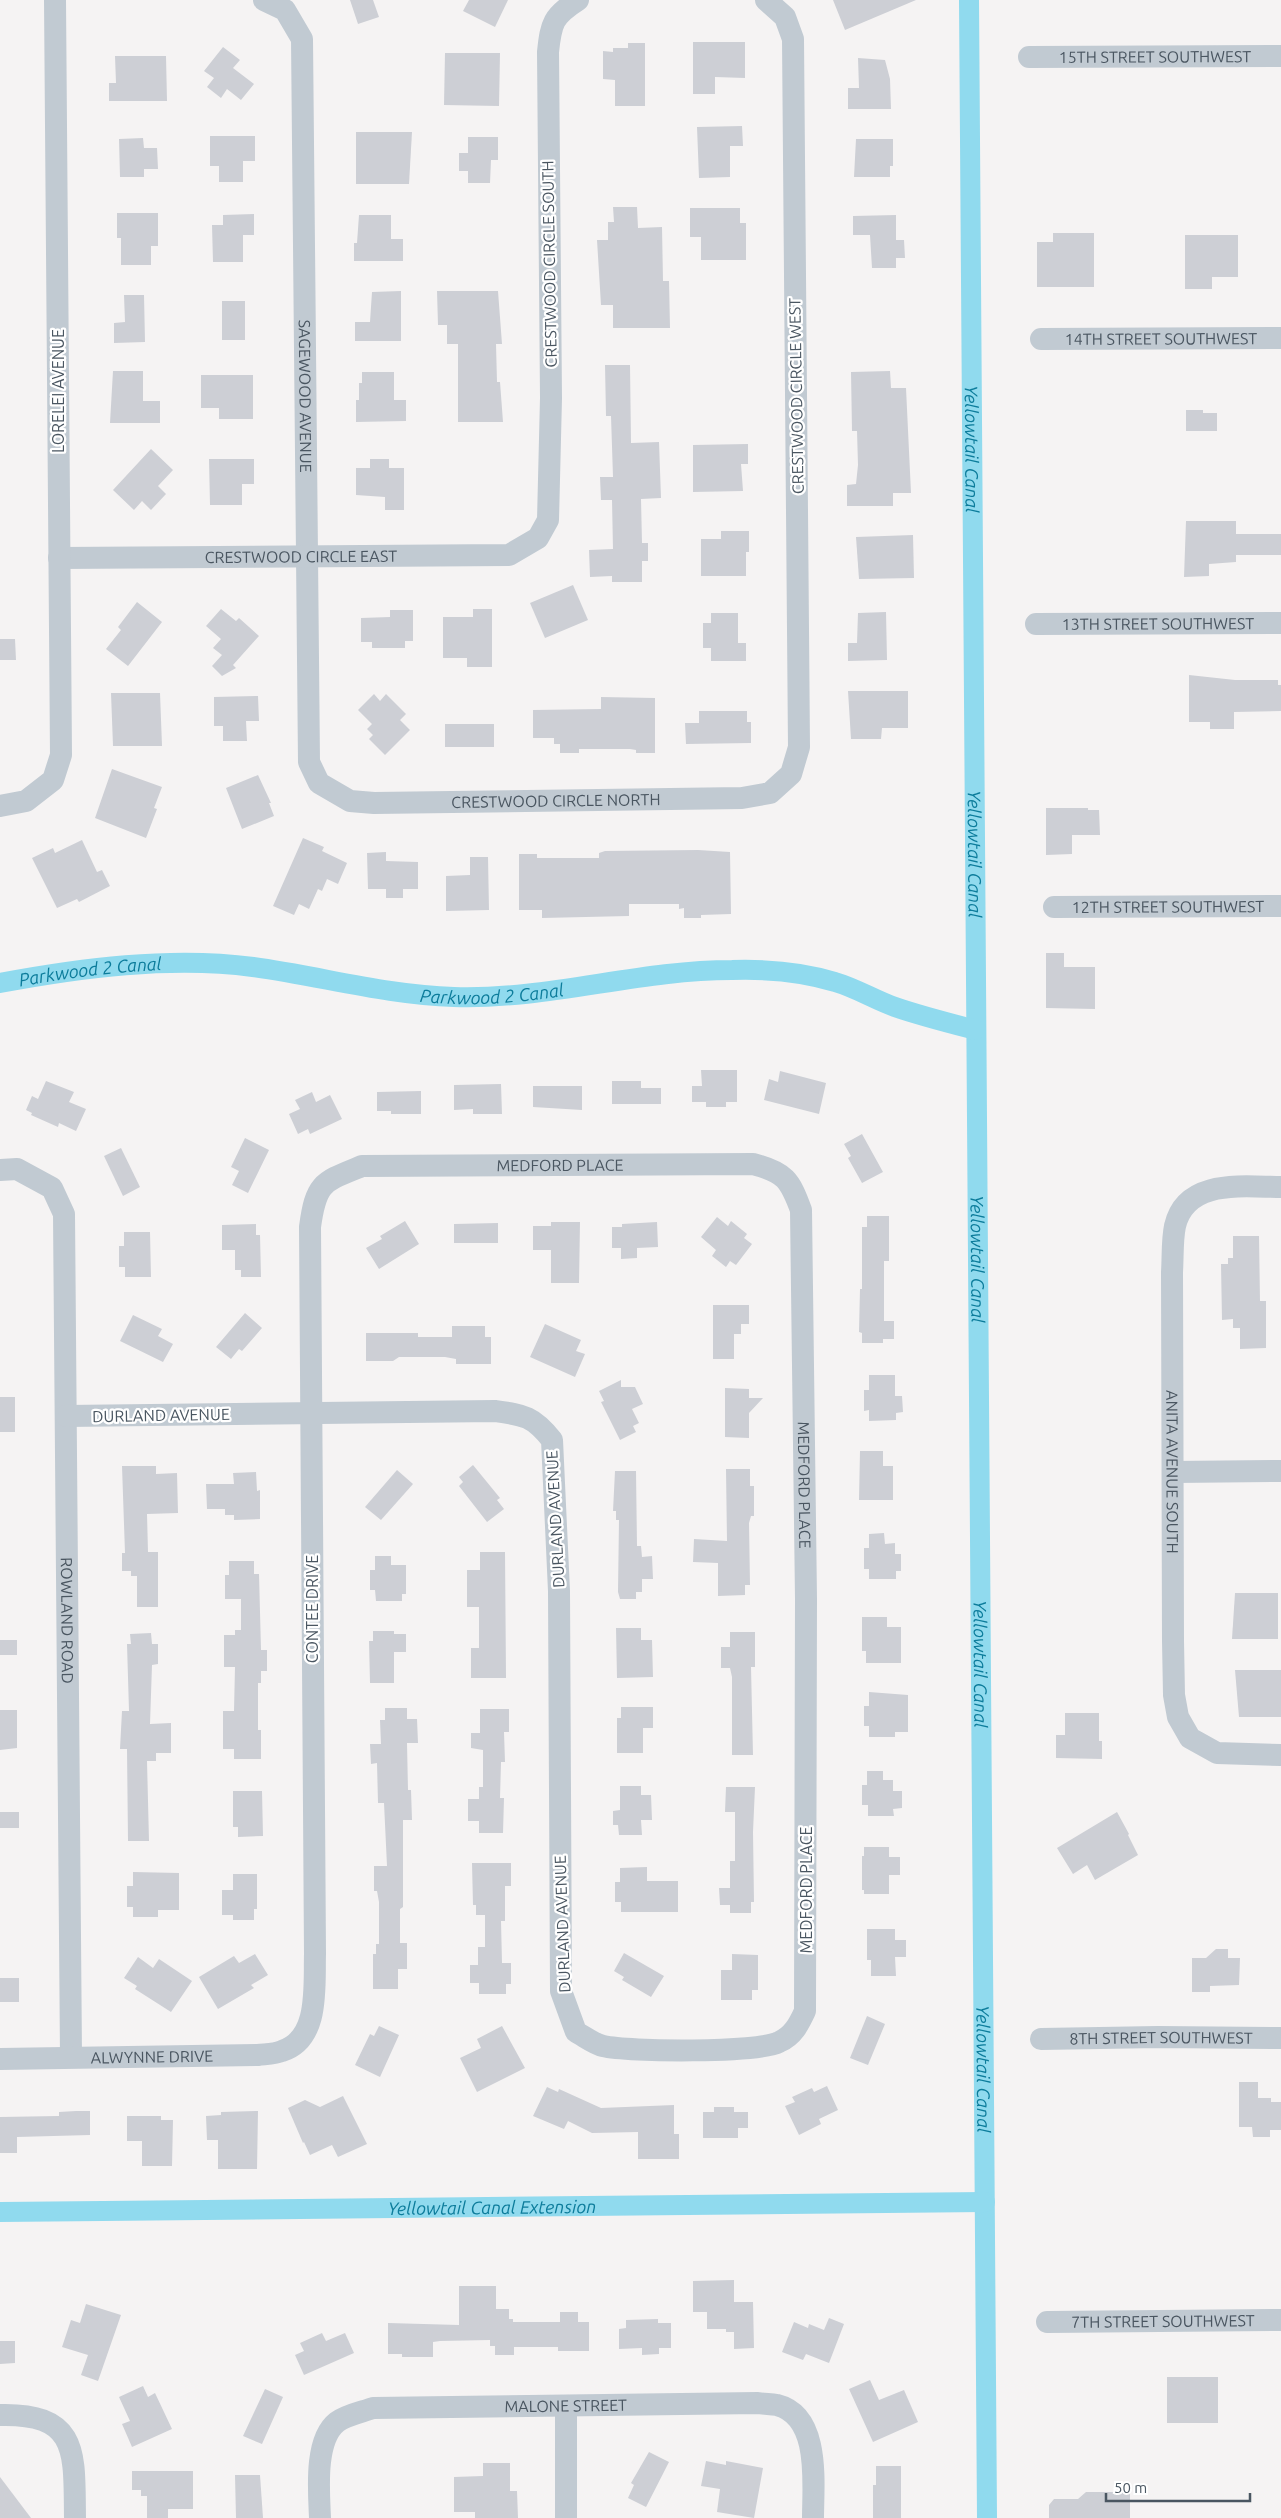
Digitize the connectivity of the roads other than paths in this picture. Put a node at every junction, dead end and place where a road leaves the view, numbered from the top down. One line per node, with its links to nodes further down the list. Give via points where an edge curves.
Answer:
1 (55, 0): 10 (street, LORELEI AVENUE)
2 (264, 0): 11 (street, SAGEWOOD AVENUE, via 284,10 302,39)
3 (578, 0): 9 (street, CRESTWOOD CIRCLE SOUTH, via 563,10 550,27 548,52 551,398 548,520)
4 (766, 0): 14 (street, CRESTWOOD CIRCLE WEST, via 785,17 793,39 799,748)
5 (1281, 56): 6 (street, 15TH STREET SOUTHWEST)
6 (1029, 57)
7 (1281, 338): 8 (street, 14TH STREET SOUTHWEST)
8 (1040, 339)
9 (538, 538): 11 (street, CRESTWOOD CIRCLE EAST, via 509,555)
10 (59, 558): 11 (street, CRESTWOOD CIRCLE EAST); 16 (street, LORELEI AVENUE, via 61,756 53,780 26,801)
11 (306, 558): 15 (street, SAGEWOOD AVENUE, via 309,762)
12 (1281, 623): 13 (street, 13TH STREET SOUTHWEST)
13 (1036, 624)
14 (791, 774): 15 (street, CRESTWOOD CIRCLE NORTH, via 770,792 742,798 374,803 350,800)
15 (319, 783)
16 (0, 806)
17 (1054, 906): 18 (street, 12TH STREET SOUTHWEST)
18 (1281, 906)
19 (0, 1170): 23 (street, ROWLAND ROAD, via 18,1169 52,1188 64,1214)
20 (327, 1180): 22 (street, CONTEE DRIVE, via 314,1200 310,1227); 27 (street, MEDFORD PLACE, via 362,1166 752,1164 774,1169 792,1186 801,1210 806,1609 805,2011 796,2030 779,2043 753,2048 602,2046)
21 (1281, 1187): 25 (street, ANITA AVENUE SOUTH, via 1209,1189 1185,1205 1176,1225 1172,1272)
22 (311, 1413): 23 (street, DURLAND AVENUE); 27 (street, DURLAND AVENUE, via 495,1411 518,1414 539,1424 552,1440 559,1591 561,1991); 29 (street, CONTEE DRIVE, via 315,1954 312,2015)
23 (66, 1416): 31 (street, ROWLAND ROAD)
24 (1281, 1471): 25 (street)
25 (1174, 1472): 26 (street, ANITA AVENUE SOUTH, via 1174,1695 1178,1716 1190,1738 1217,1753)
26 (1281, 1755)
27 (576, 2032)
28 (1281, 2038): 30 (street, 8TH STREET SOUTHWEST)
29 (302, 2039): 31 (street, ALWYNNE DRIVE, via 283,2051 258,2056)
30 (1041, 2039)
31 (71, 2057): 32 (street, ALWYNNE DRIVE)
32 (0, 2059)
33 (1281, 2320): 34 (street, 7TH STREET SOUTHWEST)
34 (1046, 2322)
35 (566, 2407): 38 (street, MALONE STREET, via 373,2408 337,2422 323,2441 319,2479); 39 (street); 40 (street, MALONE STREET, via 758,2403 779,2406 796,2416 809,2436)
36 (0, 2415): 37 (street, via 21,2414 44,2419 65,2436 74,2463)
37 (75, 2518)
38 (320, 2518)
39 (566, 2518)
40 (813, 2518)

